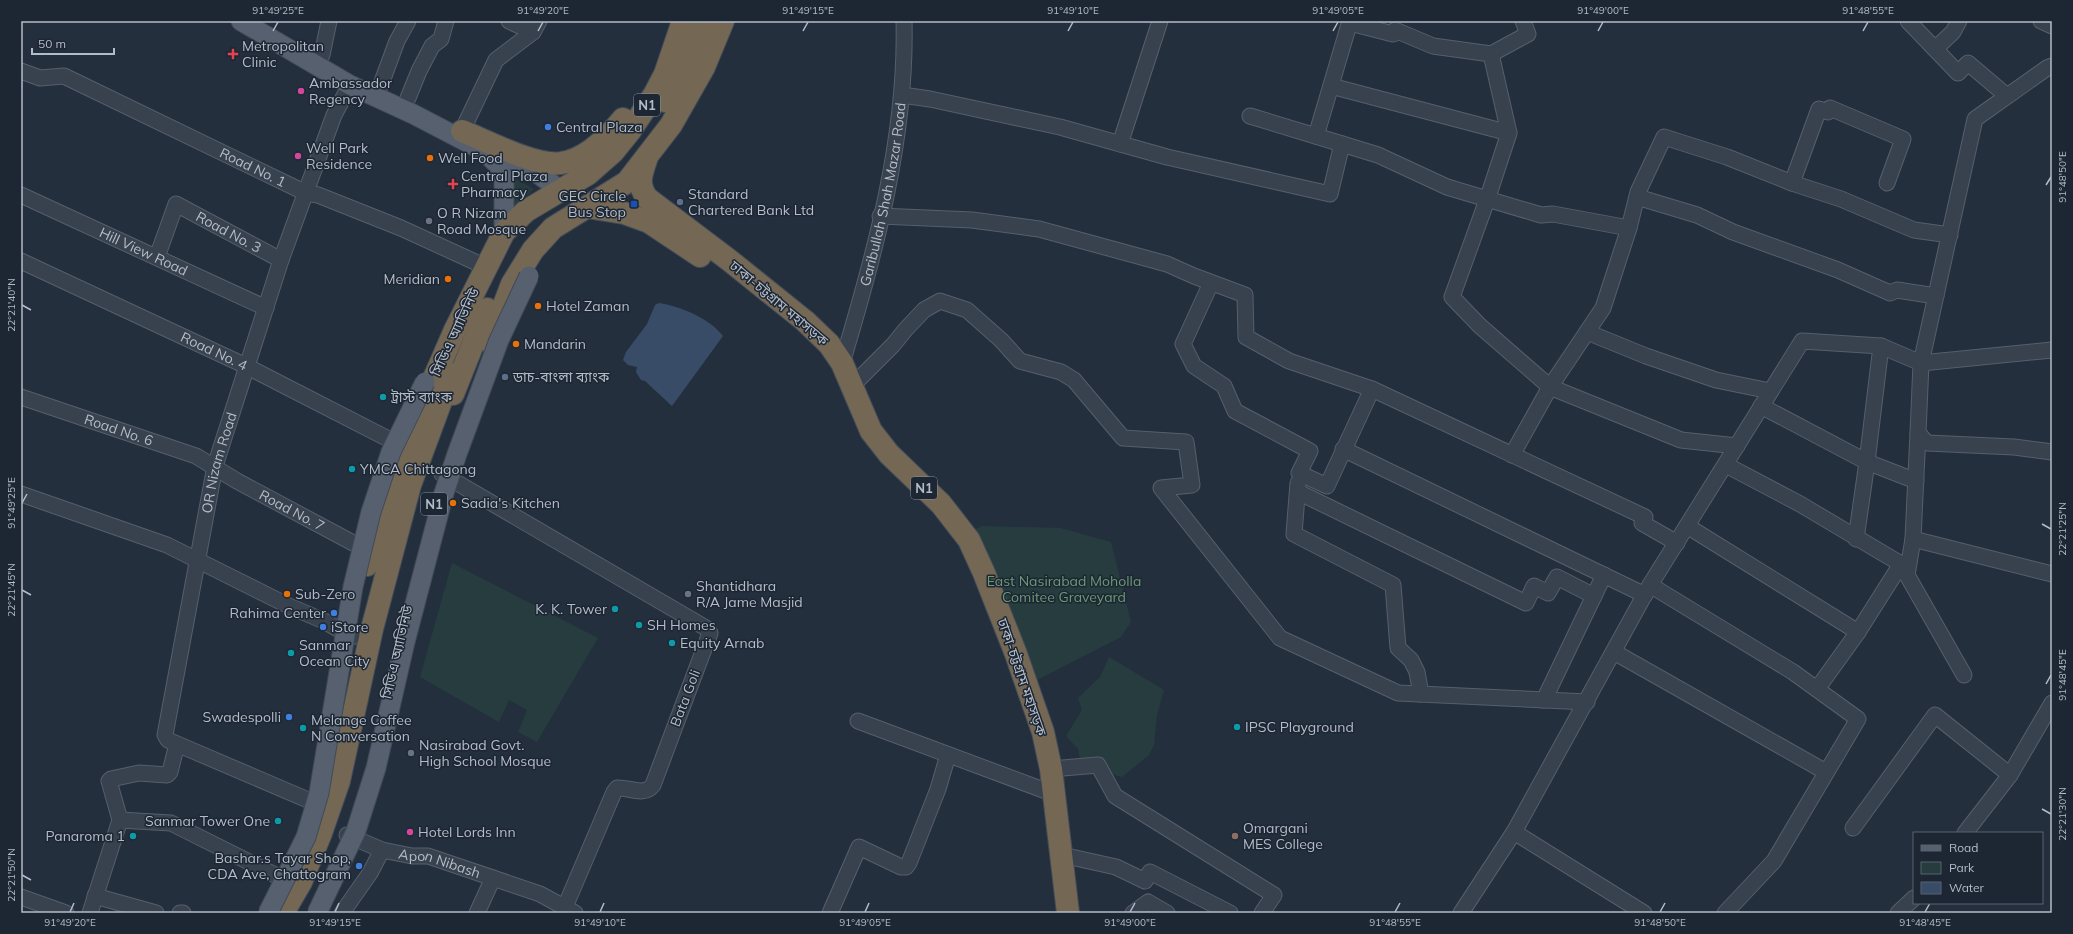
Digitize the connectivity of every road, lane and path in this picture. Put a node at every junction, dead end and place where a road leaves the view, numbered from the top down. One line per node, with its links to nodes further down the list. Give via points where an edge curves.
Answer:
1 (241, 21): 26 (main road)
2 (263, 21): 22 (main road)
3 (329, 21): 22 (street)
4 (408, 21): 27 (street, via 396,41)
5 (446, 21): 31 (street, via 441,39 432,46)
6 (509, 21): 19 (street)
7 (683, 21): 25 (highway, সিডিএ অ্যাভিনিউ / N1)
8 (692, 21): 132 (highway, via 673,72 638,131 606,168 526,224 504,252 491,276 456,358 410,485 372,629 339,781 322,833 301,882)
9 (702, 21): 126 (highway, via 680,78 640,138 608,175 534,229 511,257 499,281 436,440 418,497 395,580 350,793 331,845)
10 (723, 21): 38 (highway, সিডিএ অ্যাভিনিউ / N1, via 704,67 671,125)
11 (904, 21): 29 (street, Garibullah Shah Mazar Road)
12 (1160, 21): 36 (street)
13 (1523, 21): 21 (street, via 1528,34)
14 (1908, 21): 20 (street)
15 (1960, 21): 20 (street, via 1953,32)
16 (2041, 21): 18 (street)
17 (1350, 22): 21 (street, via 1392,34 1395,30 1433,46); 28 (street)
18 (2052, 26)
19 (536, 27): 33 (street, via 496,60)
20 (1935, 49): 30 (street, via 1958,73 1968,63)
21 (1492, 54): 34 (street)
22 (322, 55): 27 (main road)
23 (2052, 66): 30 (street)
24 (21, 71): 42 (street, Road No. 1, via 40,78 64,76)
25 (665, 74): 33 (highway, via 648,89 604,139 583,155 570,161 549,164 524,157); 41 (highway, সিডিএ অ্যাভিনিউ / N1, via 645,109 613,152 588,174)
26 (350, 85): 42 (street, OR Nizam Road, via 334,115); 50 (main road, via 484,151 499,166 504,181)
27 (380, 86): 31 (main road)
28 (1331, 86): 34 (street); 35 (street)
29 (902, 95): 36 (street, via 1060,127); 47 (street, Garibullah Shah Mazar Road)
30 (2007, 96): 51 (street, via 1976,119)
31 (408, 98): 33 (main road)
32 (1250, 116): 35 (street)
33 (462, 131): 41 (main road, via 536,173)
34 (1509, 133): 45 (street)
35 (1316, 136): 37 (street)
36 (1120, 144): 37 (street, via 1174,159 1330,194)
37 (1342, 144): 45 (street, via 1378,155 1447,187)
38 (648, 153): 46 (highway, সিডিএ অ্যাভিনিউ / N1, via 627,182); 63 (highway, ঢাকা-চট্টগ্রাম মহাসড়ক / N1, via 640,178 640,187 647,198 805,322 828,344)
39 (1792, 183): 40 (street, via 1818,109 1828,112 1830,108 1903,139); 44 (street, via 1727,157 1664,137); 51 (street, via 1841,199 1914,230)
40 (1887, 183)
41 (560, 190): 50 (highway, সিডিএ অ্যাভিনিউ / N1, via 526,211)
42 (306, 193): 53 (street, OR Nizam Road); 55 (street, Road No. 1, via 318,195 401,228)
43 (21, 195): 52 (street, Hill View Road)
44 (1637, 197): 49 (street); 57 (street, via 1697,215 1733,232 1838,270 1890,293 1897,290)
45 (1487, 200): 49 (street, via 1541,215 1553,214); 66 (street, via 1452,297 1480,326)
46 (587, 207): 48 (highway, সিডিএ অ্যাভিনিউ / N1); 111 (highway, ঢাকা-চট্টগ্রাম মহাসড়ক / N1, via 624,213 649,222 748,292 813,346 828,364 840,384 854,425 863,441 922,502 967,561 988,607 1025,706)
47 (880, 216): 56 (street, via 972,220 1039,229 1167,264); 63 (street, Garibullah Shah Mazar Road, via 868,276)
48 (553, 228): 82 (highway, সিডিএ অ্যাভিনিউ / N1, via 533,250 512,284); 126 (main road, bridge, via 499,340 457,454 423,572 376,768 363,810 356,831)
49 (1629, 228): 59 (street, via 1603,308)
50 (504, 232): 55 (highway, সিডিএ অ্যাভিনিউ / N1)
51 (1950, 235): 57 (street)
52 (157, 257): 53 (street, Road No. 3, via 176,204); 58 (street, Hill View Road)
53 (281, 260): 58 (street, OR Nizam Road)
54 (21, 261): 65 (street, Road No. 4)
55 (486, 267): 60 (highway, সিডিএ অ্যাভিনিউ / N1)
56 (1211, 283): 68 (street, via 1245,296 1246,337 1289,361); 81 (street, via 1183,344 1194,366 1224,386 1235,411 1310,451)
57 (1936, 296): 64 (street)
58 (266, 308): 65 (street, OR Nizam Road)
59 (1587, 332): 66 (street); 69 (street, via 1716,380)
60 (453, 334): 73 (highway, সিডিএ অ্যাভিনিউ / N1); 130 (main road, bridge, via 439,354 391,452 371,512 353,587 319,792 306,837)
61 (1881, 346): 64 (street); 69 (street, via 1802,341); 78 (street)
62 (2052, 350): 64 (street)
63 (842, 363): 67 (highway, ঢাকা-চট্টগ্রাম মহাসড়ক / N1)
64 (1921, 363): 72 (street)
65 (246, 366): 73 (street, Road No. 4); 80 (street, OR Nizam Road)
66 (1550, 387): 74 (street, via 1681,440); 77 (street)
67 (853, 388): 102 (street, via 924,310 940,302 967,310 1020,361 1061,372 1074,380 1123,438 1186,442 1192,485 1161,488 1280,638 1394,691); 111 (highway, ঢাকা-চট্টগ্রাম মহাসড়ক / N1, via 871,430 889,454 941,504 969,540 1016,654 1043,732)
68 (1372, 389): 75 (street); 77 (street)
69 (1770, 392): 71 (street)
70 (21, 397): 80 (street, Road No. 6, via 196,456)
71 (1761, 406): 74 (street); 78 (street)
72 (1918, 433): 76 (street, via 1927,443 2014,447); 83 (street)
73 (404, 446): 90 (highway, সিডিএ অ্যাভিনিউ / N1)
74 (1737, 446): 79 (street)
75 (1343, 449): 81 (street, via 1327,486); 94 (street)
76 (2052, 452)
77 (1512, 455): 89 (street, via 1645,517 1642,523)
78 (1867, 462): 83 (street); 87 (street)
79 (1726, 465): 86 (street); 87 (street, via 1800,504)
80 (215, 466): 90 (street, Road No. 7, via 237,481); 91 (street, OR Nizam Road)
81 (1299, 473): 84 (street)
82 (442, 474): 117 (highway, সিডিএ অ্যাভিনিউ / N1, via 402,625 376,744 360,801); 125 (street, Bata Goli, via 706,628 710,633 653,785 650,790 644,792 621,788 614,792)
83 (1916, 481): 88 (street)
84 (1298, 492): 96 (street, via 1526,603 1534,586 1548,593 1557,577); 102 (street, via 1294,534 1393,585 1398,648 1411,660 1417,672)
85 (21, 494): 91 (street, via 167,545)
86 (1687, 526): 89 (street); 97 (street)
87 (1856, 539): 92 (street)
88 (1913, 539): 92 (street); 93 (street)
89 (1677, 543): 95 (street)
90 (370, 552): 98 (highway, সিডিএ অ্যাভিনিউ / N1)
91 (196, 560): 98 (street); 107 (street, OR Nizam Road, via 164,735)
92 (1904, 570): 97 (street); 100 (street)
93 (2052, 574)
94 (1604, 575): 95 (street); 96 (street)
95 (1648, 590): 99 (street); 101 (street, via 1793,672)
96 (1594, 596): 103 (street)
97 (1858, 632): 101 (street)
98 (352, 637): 112 (highway, সিডিএ অ্যাভিনিউ / N1)
99 (1614, 652): 104 (street); 109 (street)
100 (1964, 675)
101 (1817, 689): 109 (street, via 1858,719)
102 (1421, 694): 103 (street)
103 (1544, 700): 104 (street)
104 (1586, 702): 115 (street)
105 (2052, 703): 110 (street)
106 (858, 721): 108 (street)
107 (172, 742): 112 (street); 113 (street, OR Nizam Road, via 170,772 167,775 138,773 108,781)
108 (948, 755): 111 (street); 135 (street, via 938,789 906,868 859,847)
109 (1826, 772): 144 (street, via 1774,861)
110 (2010, 775): 114 (street, via 1935,715); 116 (street)
111 (1050, 783): 119 (highway, ঢাকা-চট্টগ্রাম মহাসড়ক / N1); 136 (highway, ঢাকা-চট্টগ্রাম মহাসড়ক / N1); 141 (street, via 1098,765 1115,796 1274,895)
112 (322, 806): 121 (highway, সিডিএ অ্যাভিনিউ / N1)
113 (120, 820): 121 (street, via 171,823); 122 (street)
114 (1853, 828)
115 (1514, 832): 142 (street); 143 (street)
116 (1965, 832)
117 (347, 835): 118 (street); 126 (highway, সিডিএ অ্যাভিনিউ / N1)
118 (382, 850): 120 (street, Apon Nibash, via 412,856 428,856); 133 (street, Apon Nibash, via 370,873)
119 (1062, 855): 137 (highway, ঢাকা-চট্টগ্রাম মহাসড়ক / N1); 140 (street, via 1116,867 1145,881 1150,872)
120 (493, 878): 125 (street, Apon Nibash, via 540,894); 134 (street)
121 (293, 884): 131 (highway, সিডিএ অ্যাভিনিউ / N1)
122 (95, 896): 128 (street); 129 (street)
123 (21, 897): 127 (street)
124 (1913, 899): 145 (street)
125 (570, 910)
126 (313, 912)
127 (66, 913)
128 (90, 913)
129 (156, 913)
130 (268, 913)
131 (275, 913)
132 (283, 913)
133 (342, 913)
134 (477, 913)
135 (830, 913)
136 (1056, 913)
137 (1068, 913)
138 (1133, 913): 139 (street, via 1148,902)
139 (1167, 913)
140 (1230, 913)
141 (1262, 913)
142 (1461, 913)
143 (1644, 913)
144 (1725, 913)
145 (1898, 913)

